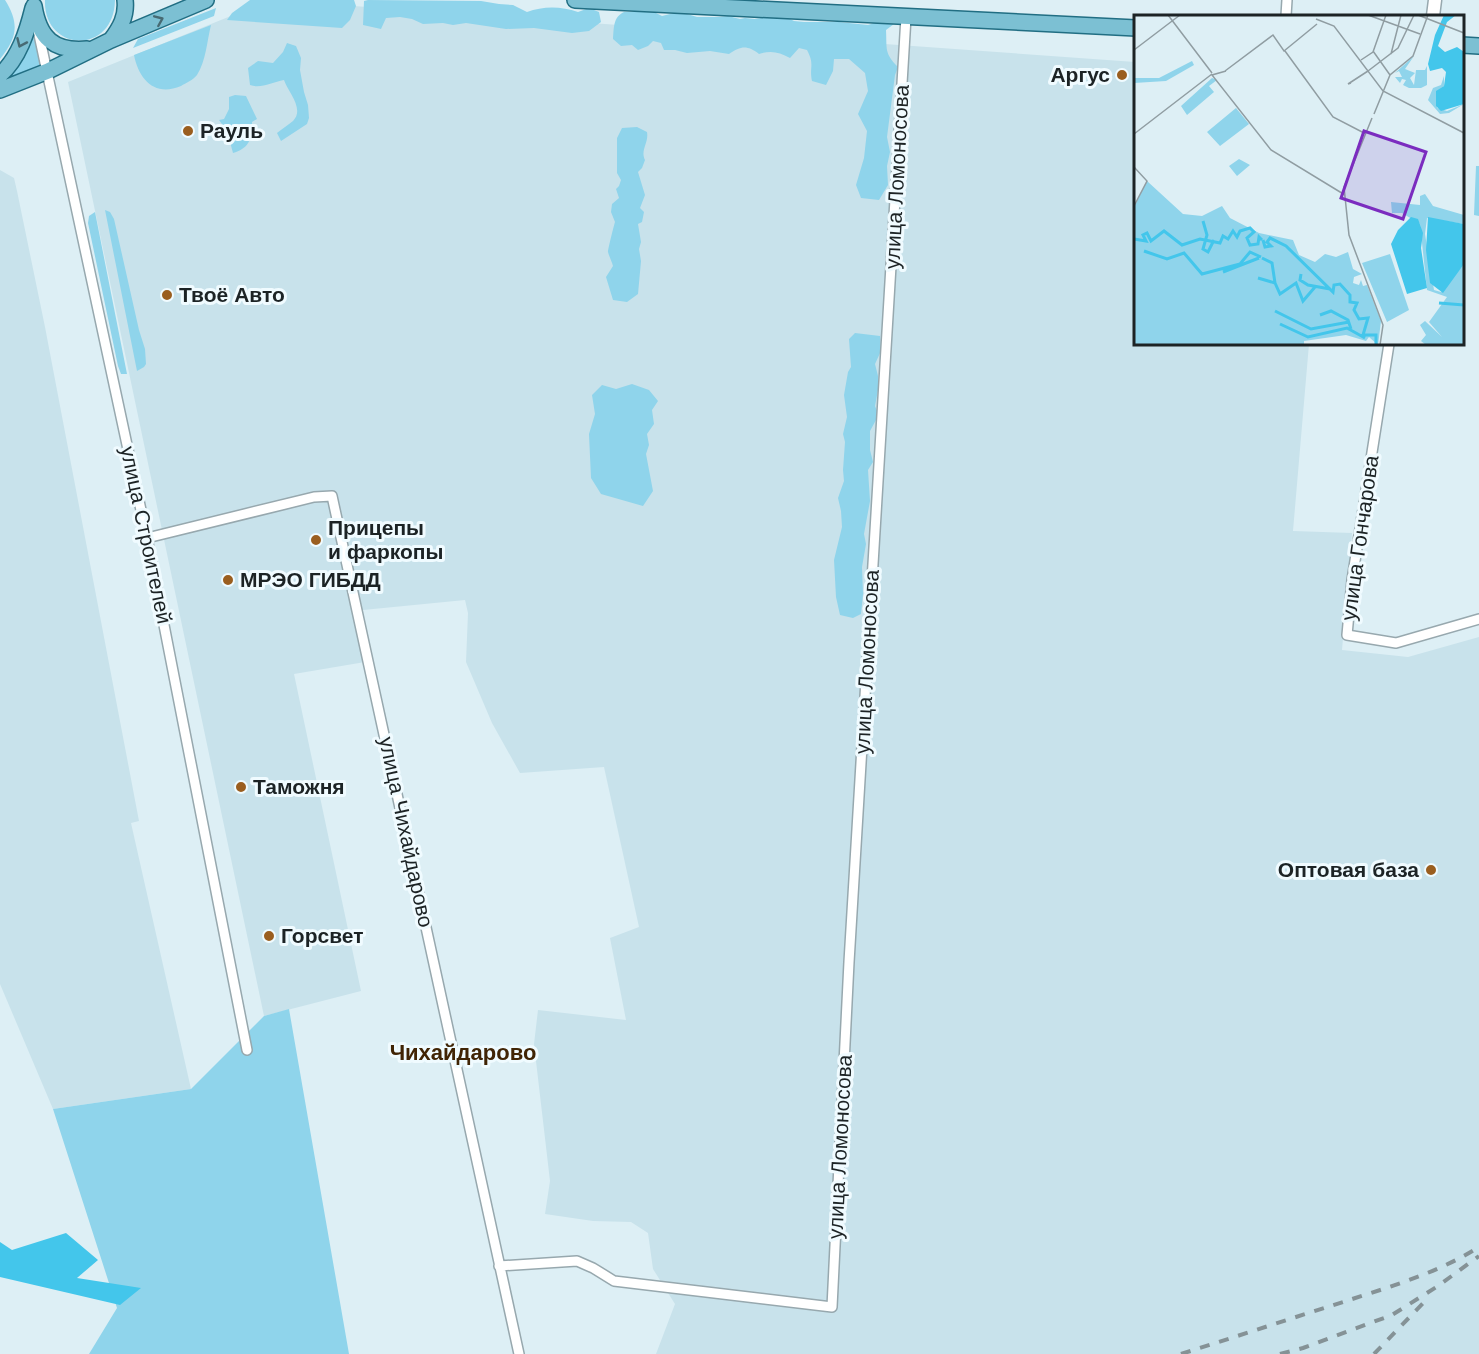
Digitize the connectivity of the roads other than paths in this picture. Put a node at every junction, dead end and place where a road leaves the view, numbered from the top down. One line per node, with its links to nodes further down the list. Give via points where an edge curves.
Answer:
1 (125, 0): 13 (main road, via 124,18)
2 (206, 0): 13 (main road, one-way to 2)
3 (575, 0): 7 (main road)
4 (1287, 0): 8 (street)
5 (1435, 0): 9 (street)
6 (34, 3): 11 (main road); 18 (main road, one-way to 18, via 19,48)
7 (760, 5): 10 (main road)
8 (1286, 15)
9 (1433, 15)
10 (906, 17): 12 (main road); 24 (street, улица Ломоносова, via 832,1307 614,1281 577,1261)
11 (36, 22): 16 (main road, via 53,43 77,50); 17 (street, улица Строителей)
12 (1134, 28)
13 (111, 40): 16 (main road)
14 (1464, 45): 15 (main road)
15 (1479, 46)
16 (93, 49): 17 (main road)
17 (48, 71): 19 (main road); 21 (street, улица Строителей)
18 (0, 75)
19 (0, 90)
20 (1389, 345): 22 (street, улица Гончарова, via 1347,634 1396,643)
21 (147, 538): 23 (street, улица Строителей); 24 (street, улица Чихайдарово, via 314,497 332,496)
22 (1479, 619)
23 (247, 1050)
24 (499, 1266): 25 (street, улица Чихайдарово)
25 (519, 1354)

